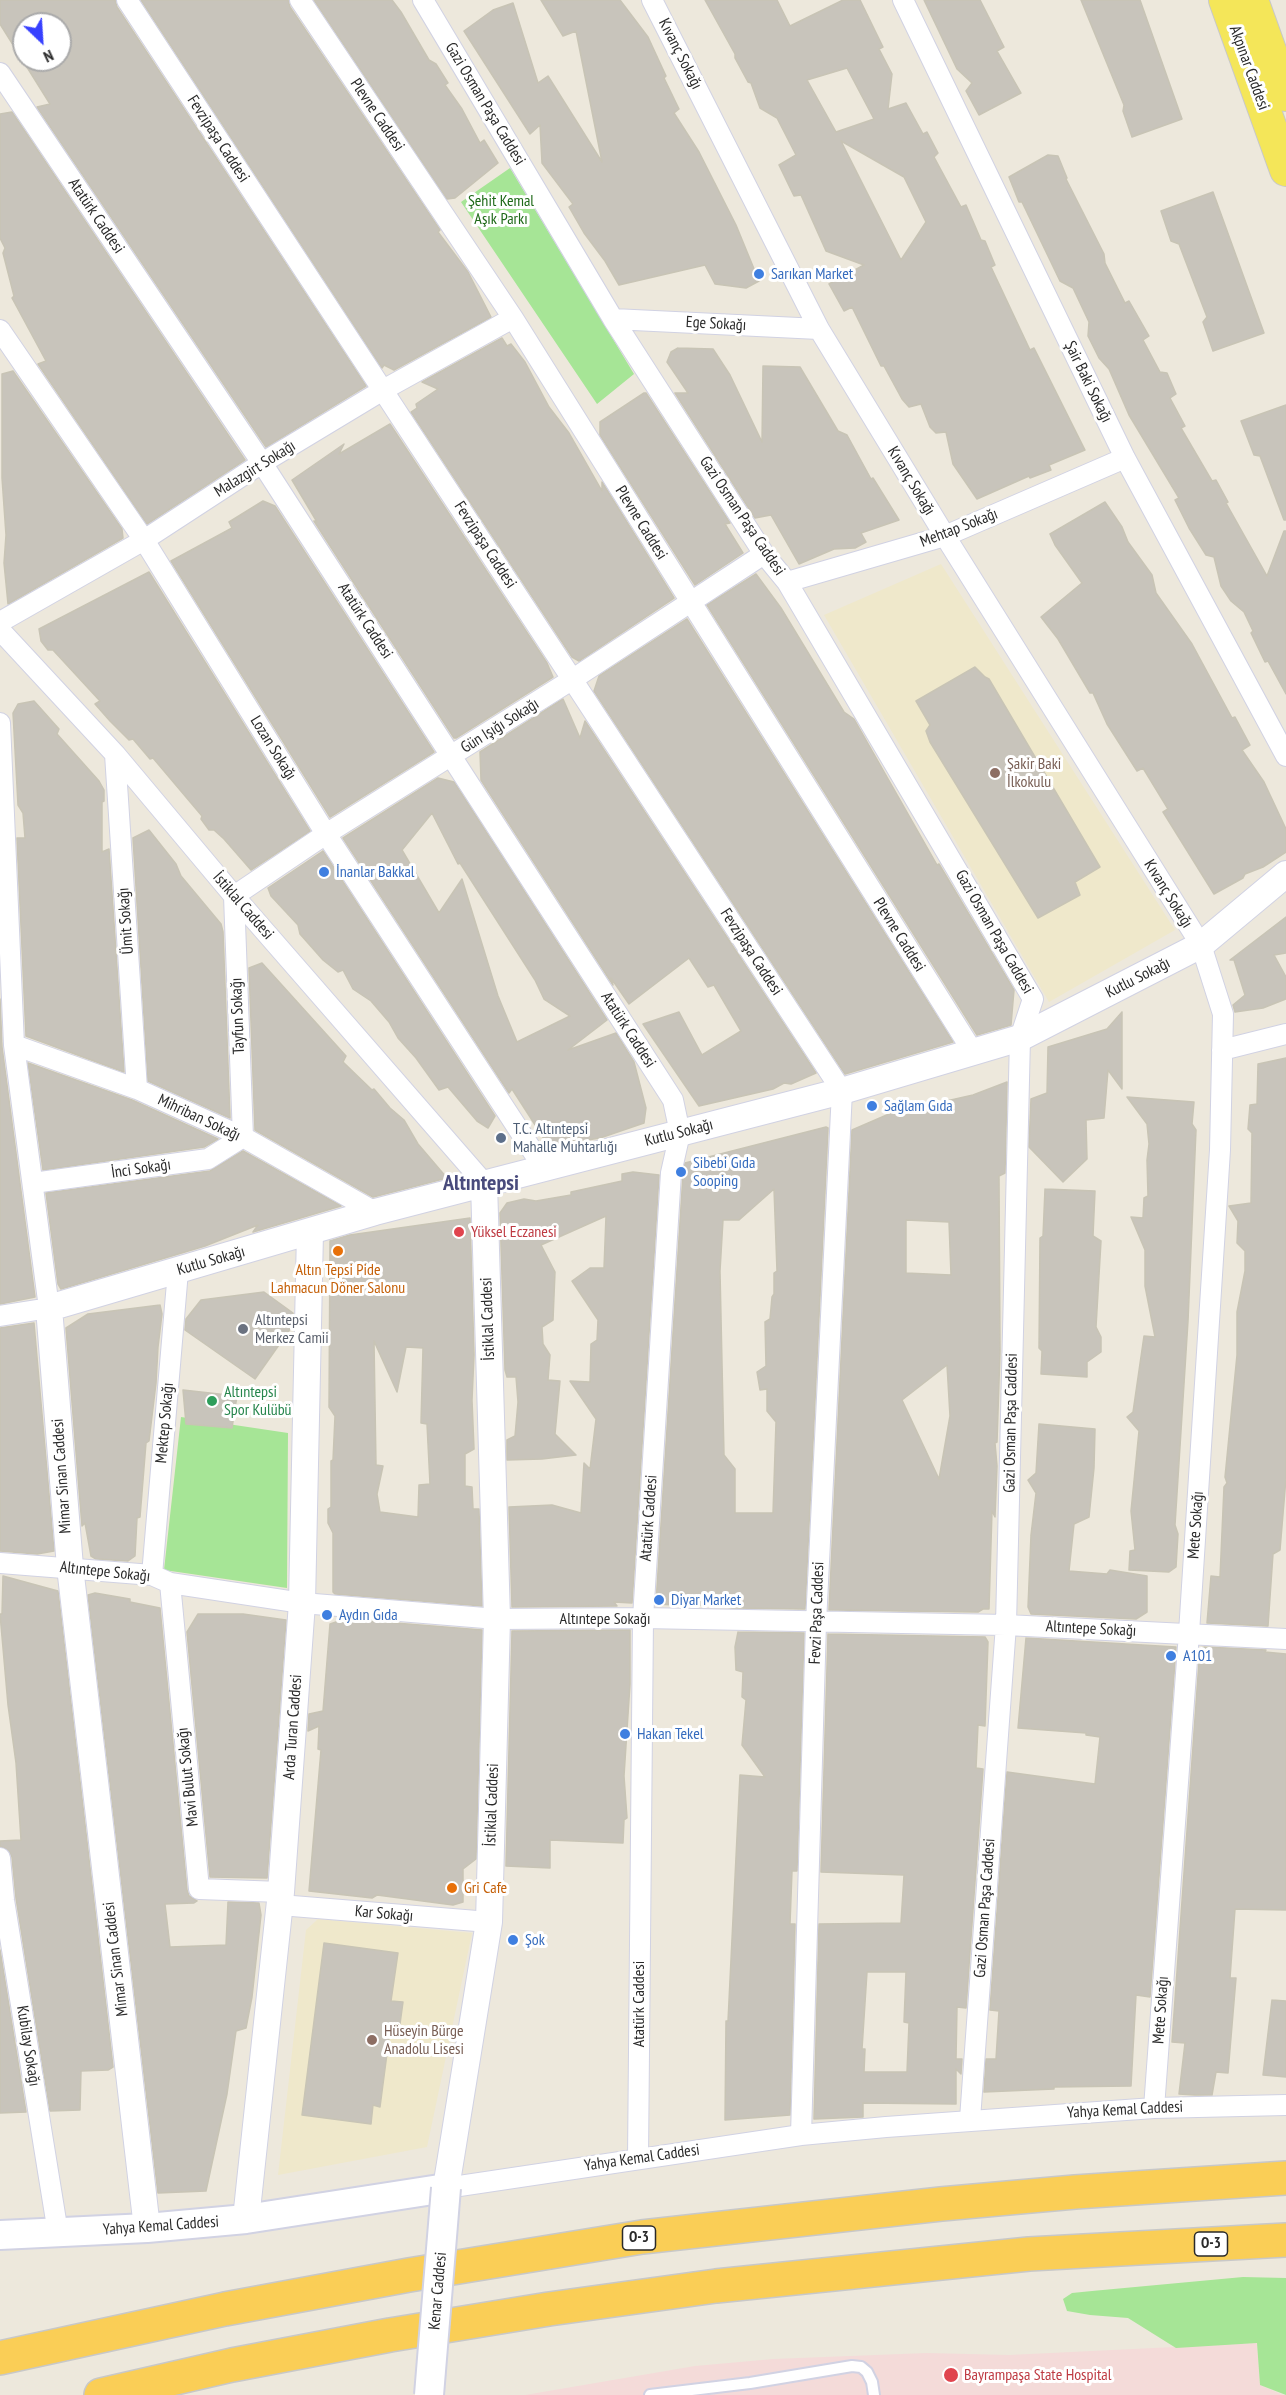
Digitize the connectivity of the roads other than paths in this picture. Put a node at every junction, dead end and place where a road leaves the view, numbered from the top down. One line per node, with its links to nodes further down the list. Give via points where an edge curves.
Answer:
1 (127, 0): 15 (street, Fevzipaşa Caddesi)
2 (300, 0): 11 (street, Plevne Caddesi)
3 (423, 0): 12 (street, Gazi Osman Paşa Caddesi)
4 (652, 0): 13 (street, Kıvanç Sokağı)
5 (903, 0): 16 (street, Şair Baki Sokağı)
6 (1225, 0): 10 (main road, Akpınar Caddesi)
7 (1252, 0): 9 (main road, Akpınar Caddesi)
8 (0, 73): 17 (street, Atatürk Caddesi)
9 (1286, 95)
10 (1283, 153)
11 (513, 318): 15 (street, Malazgirt Sokağı); 22 (street, Plevne Caddesi)
12 (613, 319): 13 (street, Ege Sokağı); 20 (street, Gazi Osman Paşa Caddesi)
13 (819, 329): 18 (street, Kıvanç Sokağı)
14 (0, 330): 19 (street, Lozan Sokağı)
15 (383, 390): 17 (street, Malazgirt Sokağı); 25 (street, Fevzipaşa Caddesi)
16 (1125, 458): 18 (street, Mehtap Sokağı); 29 (street, Şair Baki Sokağı)
17 (262, 464): 19 (street, Malazgirt Sokağı); 28 (street, Atatürk Caddesi)
18 (945, 536): 21 (street, Mehtap Sokağı); 33 (street, Kıvanç Sokağı)
19 (144, 540): 23 (street, Malazgirt Sokağı); 30 (street, Lozan Sokağı)
20 (764, 554): 21 (street, Gazi Osman Paşa Caddesi); 22 (street, Gün Işığı Sokağı)
21 (787, 582): 35 (street, Gazi Osman Paşa Caddesi, via 1033,999)
22 (691, 604): 25 (street, Gün Işığı Sokağı); 38 (street, Plevne Caddesi)
23 (0, 622)
24 (0, 630): 27 (street, İstiklal Caddesi)
25 (573, 679): 28 (street, Gün Işığı Sokağı); 40 (street, Fevzipaşa Caddesi)
26 (0, 723): 36 (street, Mimar Sinan Caddesi)
27 (115, 754): 32 (street, İstiklal Caddesi); 39 (street, Ümit Sokağı)
28 (453, 756): 30 (street, Gün Işığı Sokağı); 41 (street, Atatürk Caddesi, via 673,1100)
29 (1286, 756)
30 (326, 834): 32 (street, Gün Işığı Sokağı); 43 (street, Lozan Sokağı)
31 (1286, 874): 33 (street, Kutlu Sokağı)
32 (234, 896): 42 (street, Tayfun Sokağı); 44 (street, İstiklal Caddesi)
33 (1201, 945): 35 (street, Kutlu Sokağı); 37 (street, Mete Sokağı, via 1223,1014)
34 (1286, 1034): 37 (street)
35 (1020, 1038): 38 (street, Kutlu Sokağı); 59 (street, Gazi Osman Paşa Caddesi)
36 (14, 1045): 39 (street, Mihriban Sokağı); 45 (street, Mimar Sinan Caddesi)
37 (1222, 1050): 60 (street, Mete Sokağı, via 1220,1150)
38 (973, 1052): 40 (street, Kutlu Sokağı)
39 (137, 1089): 42 (street, Mihriban Sokağı)
40 (842, 1090): 41 (street, Kutlu Sokağı); 58 (street, Fevzi Paşa Caddesi)
41 (680, 1133): 43 (street, Kutlu Sokağı); 56 (street, Atatürk Caddesi, via 671,1173)
42 (243, 1137): 45 (street, İnci Sokağı, via 208,1159); 46 (street, Mihriban Sokağı)
43 (543, 1167): 44 (street, Kutlu Sokağı)
44 (484, 1183): 46 (street, Kutlu Sokağı); 57 (street, İstiklal Caddesi)
45 (33, 1184): 49 (street, Mimar Sinan Caddesi)
46 (375, 1212): 47 (street, Kutlu Sokağı)
47 (310, 1232): 48 (street, Kutlu Sokağı); 55 (street, Arda Turan Caddesi)
48 (178, 1271): 49 (street, Kutlu Sokağı); 53 (street, Mektep Sokağı)
49 (49, 1308): 50 (street, Kutlu Sokağı); 52 (street, Mimar Sinan Caddesi)
50 (0, 1316)
51 (0, 1563): 52 (street, Altıntepe Sokağı)
52 (70, 1568): 53 (street, Altıntepe Sokağı); 74 (street, Mimar Sinan Caddesi)
53 (152, 1575): 54 (street, Altıntepe Sokağı)
54 (170, 1583): 55 (street, Altıntepe Sokağı); 63 (street, Mavi Bulut Sokağı, via 199,1889)
55 (302, 1603): 57 (street, Altıntepe Sokağı); 63 (street, Arda Turan Caddesi)
56 (643, 1618): 57 (street, Altıntepe Sokağı); 58 (street, Altıntepe Sokağı); 70 (street, Atatürk Caddesi)
57 (497, 1619): 65 (street, İstiklal Caddesi)
58 (816, 1623): 59 (street, Altıntepe Sokağı); 69 (street, Fevzi Paşa Caddesi)
59 (1006, 1625): 60 (street, Altıntepe Sokağı); 68 (street, Gazi Osman Paşa Caddesi)
60 (1189, 1633): 61 (street, Altıntepe Sokağı); 67 (street, Mete Sokağı)
61 (1286, 1639)
62 (0, 1858): 64 (street, Kubilay Sokağı)
63 (280, 1899): 65 (street, Kar Sokağı); 73 (street, Arda Turan Caddesi)
64 (2, 1900): 75 (street, Kubilay Sokağı)
65 (489, 1922): 72 (street, İstiklal Caddesi)
66 (1286, 2105): 67 (street, Yahya Kemal Caddesi)
67 (1154, 2108): 68 (street, Yahya Kemal Caddesi)
68 (970, 2119): 69 (street, Yahya Kemal Caddesi)
69 (801, 2135): 70 (street, Yahya Kemal Caddesi)
70 (638, 2158): 72 (street, Yahya Kemal Caddesi)
71 (1286, 2178): 80 (highway, O-3, via 941,2204 642,2237 410,2274)
72 (446, 2188): 73 (main road, Yahya Kemal Caddesi); 83 (main road, Kenar Caddesi, bridge)
73 (246, 2219): 74 (main road, Yahya Kemal Caddesi)
74 (147, 2228): 75 (main road, Yahya Kemal Caddesi)
75 (58, 2233): 76 (main road, Yahya Kemal Caddesi)
76 (0, 2235)
77 (1286, 2240): 78 (highway, O-3)
78 (1137, 2248): 79 (highway); 82 (highway, O-3, via 894,2266 549,2309 232,2365)
79 (1286, 2255)
80 (0, 2358)
81 (750, 2383): 84 (lane); 85 (lane); 86 (lane, via 856,2366 870,2376)
82 (101, 2395)
83 (429, 2395)
84 (650, 2395)
85 (752, 2395)
86 (874, 2395)

